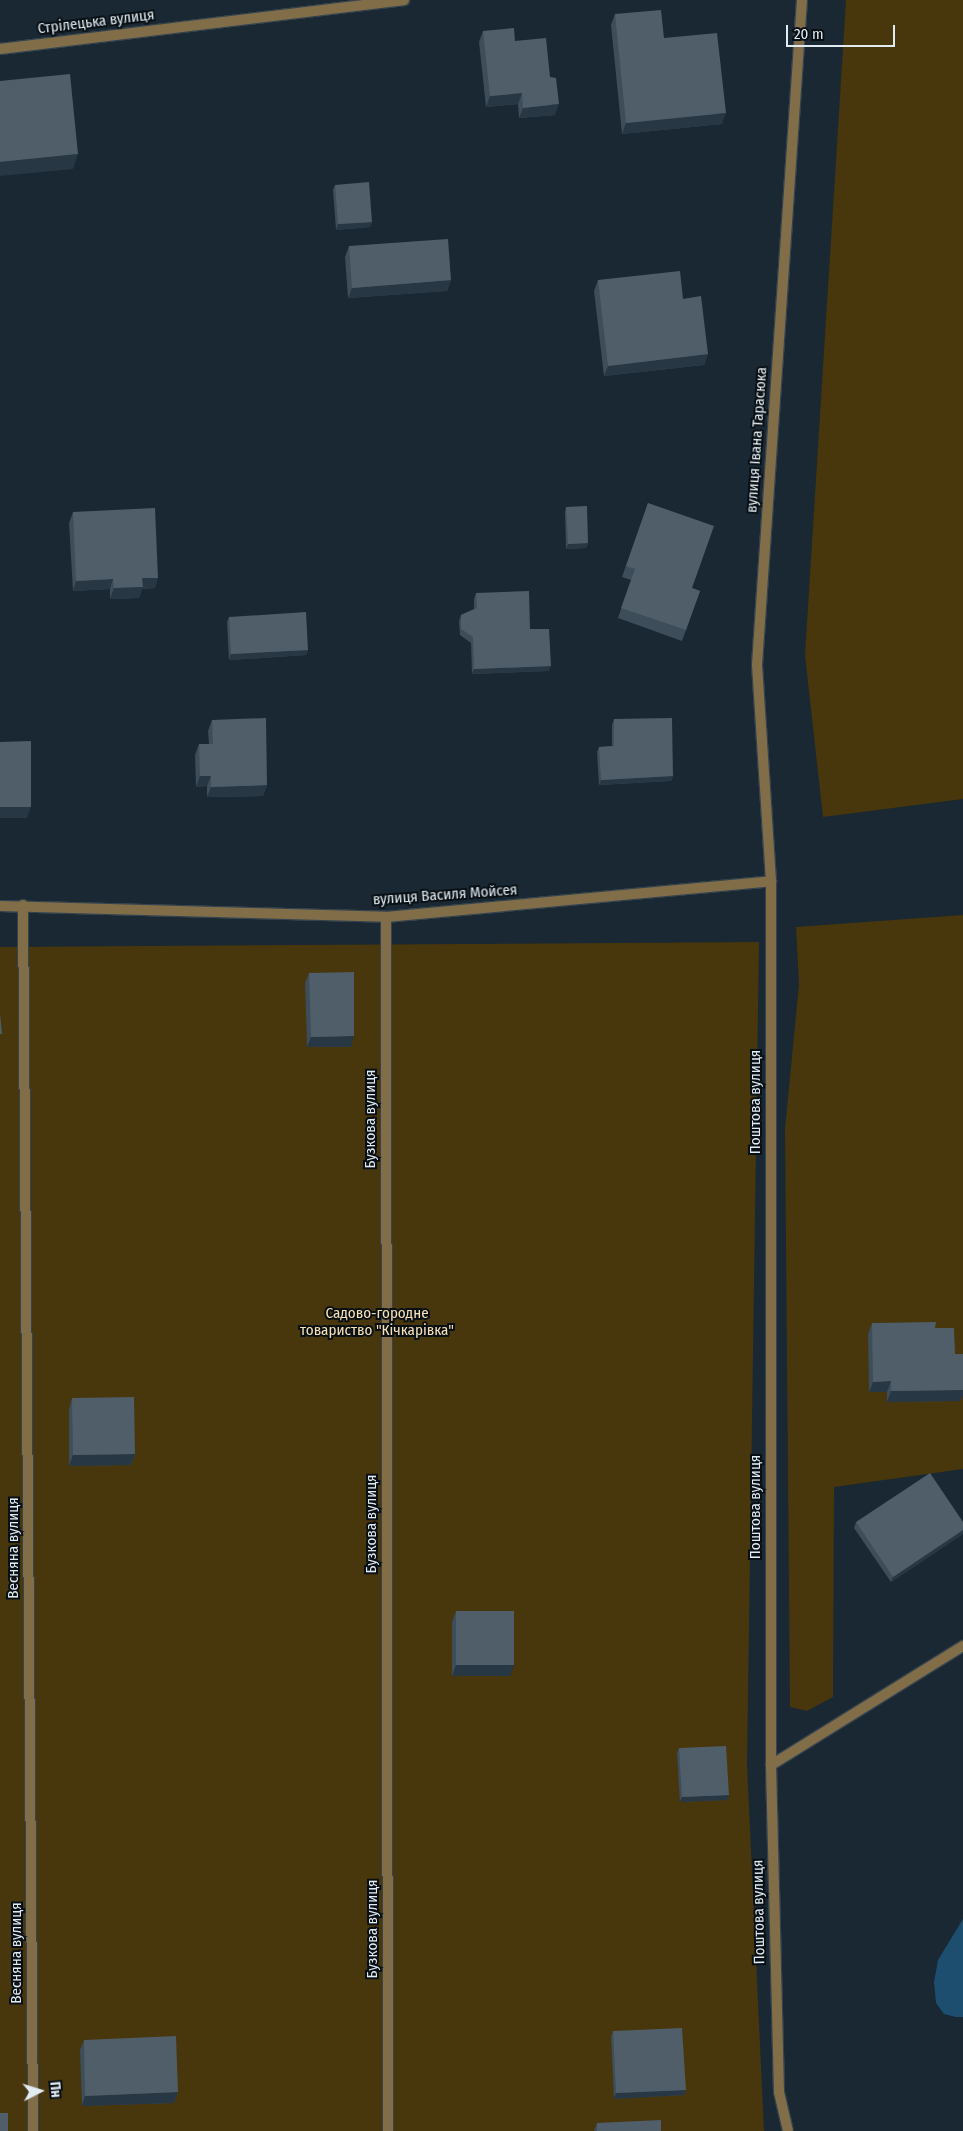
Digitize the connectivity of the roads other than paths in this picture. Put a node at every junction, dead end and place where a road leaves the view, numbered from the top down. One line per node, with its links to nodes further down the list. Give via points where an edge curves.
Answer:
1 (404, 0): 3 (street, Стрілецька вулиця)
2 (802, 0): 4 (street, вулиця Івана Тарасюка, via 757,665)
3 (0, 49)
4 (771, 881): 7 (street, вулиця Василя Мойсея); 9 (street, Поштова вулиця)
5 (23, 905): 6 (street, вулиця Василя Мойсея); 7 (street, вулиця Василя Мойсея); 10 (street, Весняна вулиця)
6 (0, 906)
7 (386, 917): 11 (street, Бузкова вулиця)
8 (963, 1646): 9 (street)
9 (771, 1765): 12 (street, Поштова вулиця, via 779,2092)
10 (33, 2131)
11 (388, 2131)
12 (788, 2131)

